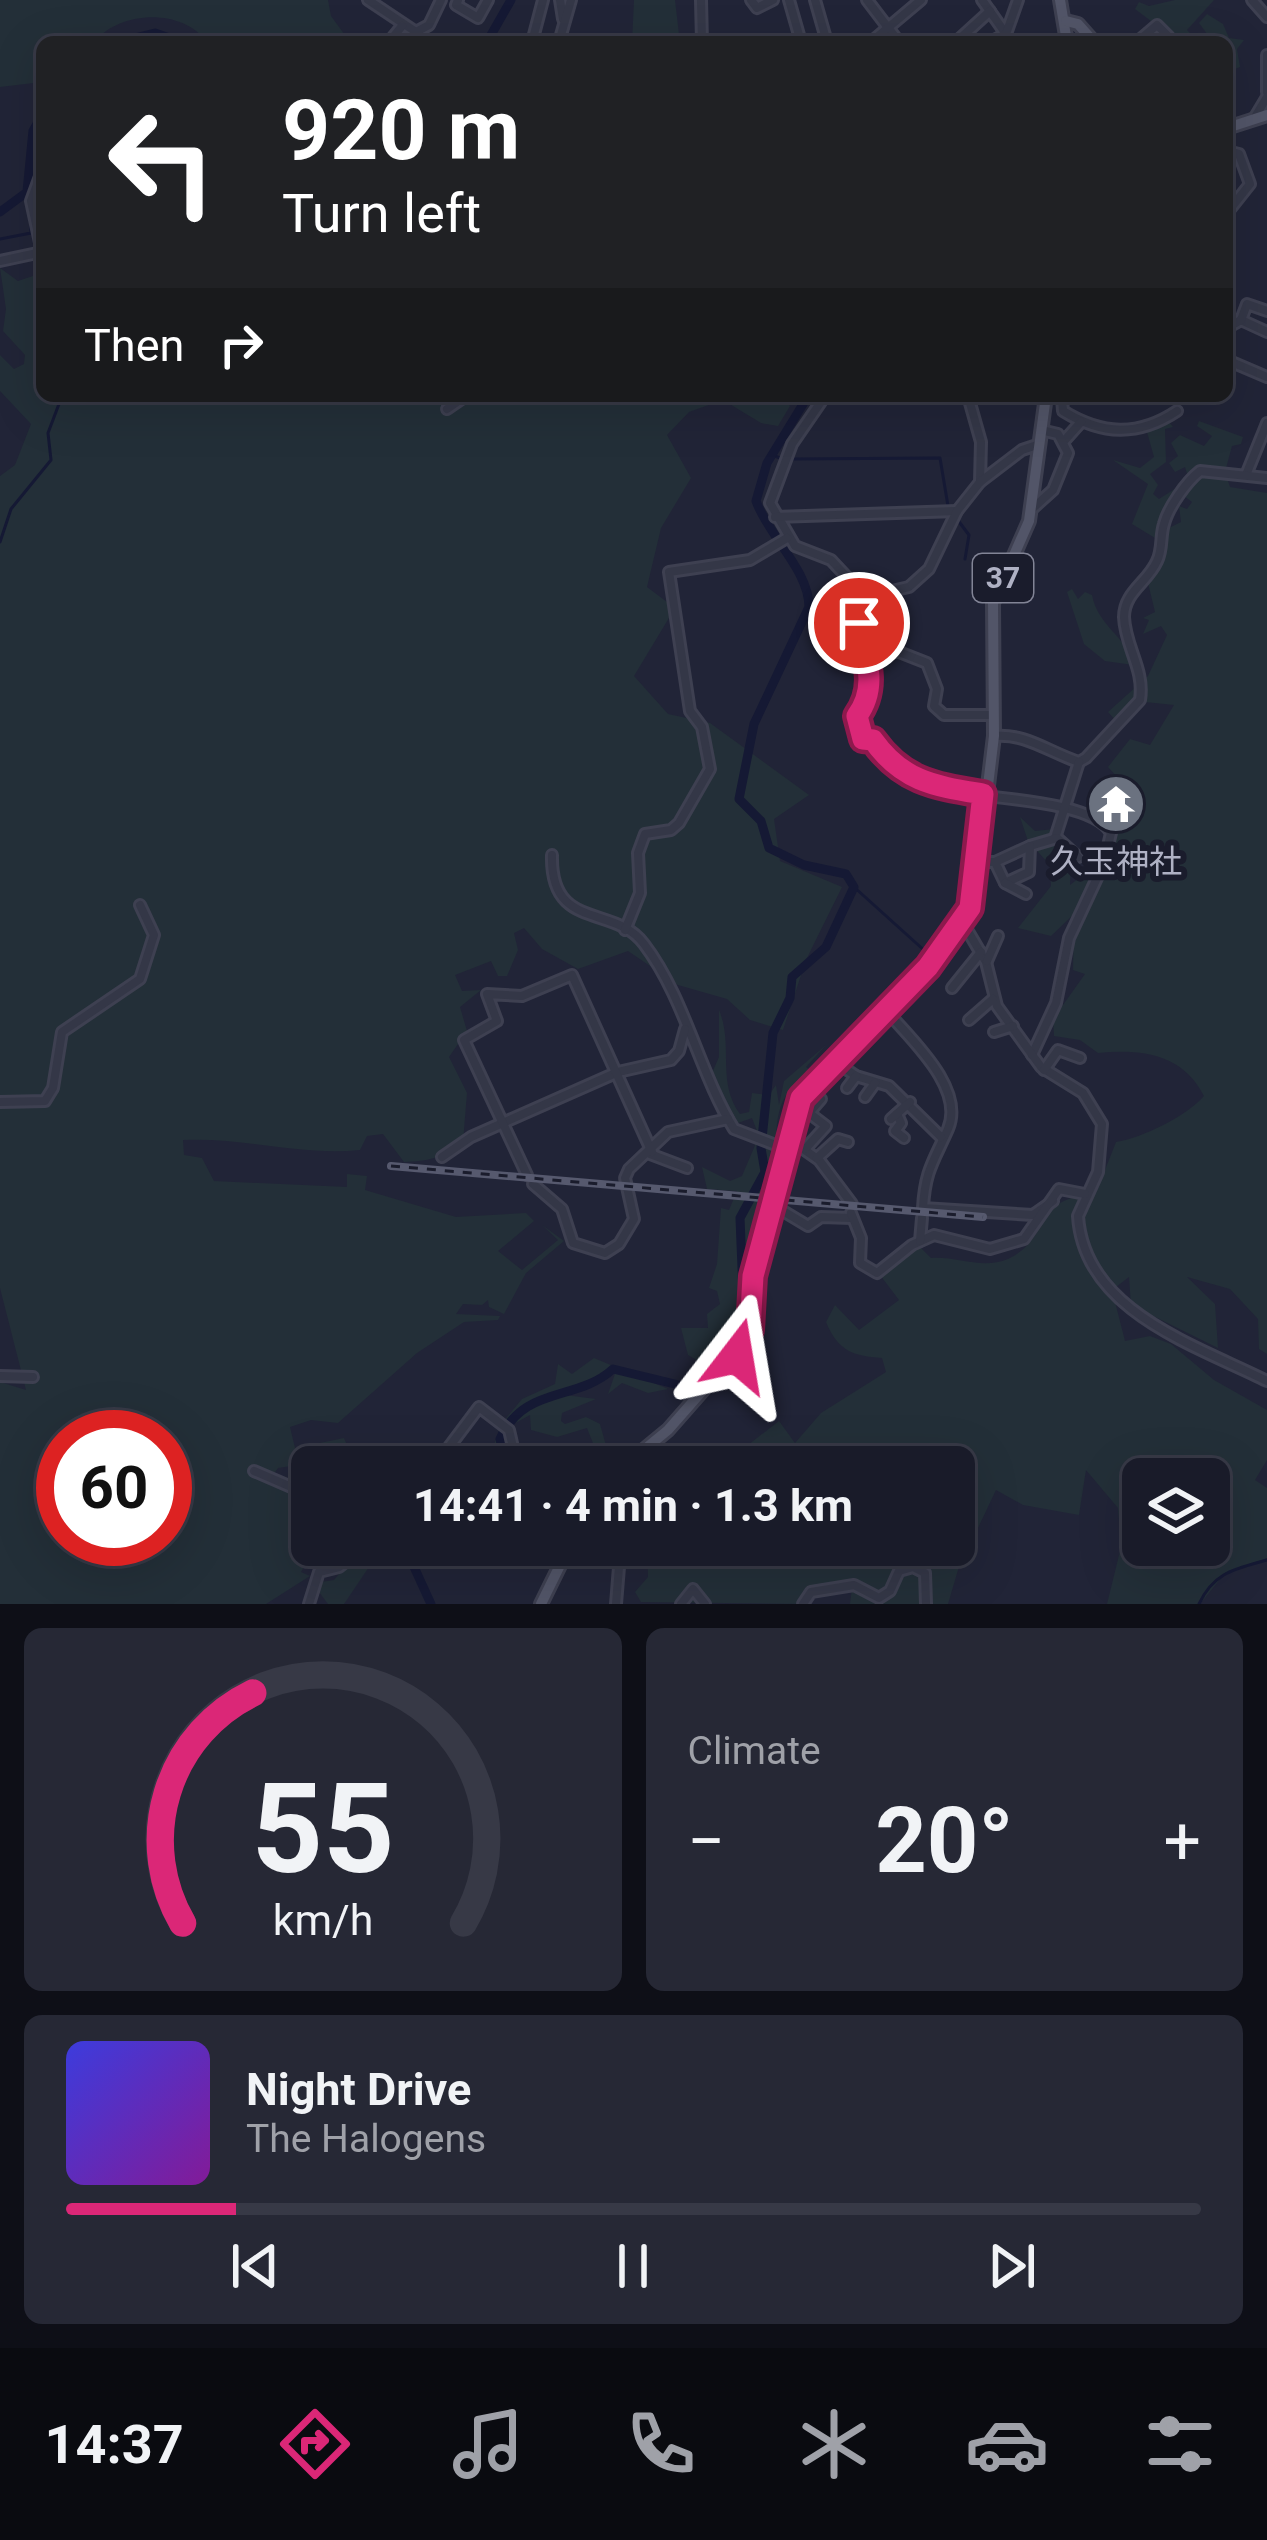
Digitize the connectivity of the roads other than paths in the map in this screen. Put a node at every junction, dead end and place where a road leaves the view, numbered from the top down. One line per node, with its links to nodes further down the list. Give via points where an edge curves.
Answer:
1 (368, 0): 22 (street)
2 (458, 0): 3 (street, via 478,18)
3 (488, 0)
4 (543, 0): 27 (street)
5 (560, 0): 23 (street)
6 (571, 0): 23 (street)
7 (700, 0): 29 (street)
8 (752, 0): 9 (street, via 757,8)
9 (773, 0)
10 (789, 0): 30 (street)
11 (815, 0): 31 (street)
12 (867, 0): 24 (street)
13 (921, 0): 24 (street)
14 (982, 0): 19 (street)
15 (1018, 0): 25 (street)
16 (1060, 0): 21 (main road)
17 (437, 2): 22 (street, via 422,31)
18 (1259, 2): 20 (street)
19 (990, 11): 25 (street); 34 (street)
20 (1267, 17)
21 (1066, 22): 36 (main road); 37 (main road)
22 (402, 26): 26 (street)
23 (564, 26): 28 (street)
24 (890, 29): 32 (street); 33 (street)
25 (1006, 34): 35 (street)
26 (394, 36)
27 (534, 36)
28 (561, 36)
29 (702, 36)
30 (799, 36)
31 (825, 36)
32 (880, 36)
33 (895, 36)
34 (963, 36)
35 (1002, 36)
36 (1067, 36)
37 (1089, 36)
38 (1144, 36): 39 (street, via 1157,25)
39 (1168, 36)
40 (1267, 55): 41 (street)
41 (1265, 72): 42 (street)
42 (1267, 95): 43 (street)
43 (1261, 116)
44 (1233, 152): 46 (street, via 1250,184)
45 (36, 186): 47 (street)
46 (1233, 205)
47 (36, 224)
48 (36, 253): 49 (street)
49 (0, 260)
50 (1267, 311): 51 (street, via 1246,304)
51 (1240, 320): 52 (street); 53 (street)
52 (1233, 324)
53 (1267, 332)
54 (1233, 362): 55 (street)
55 (1267, 376)
56 (457, 402): 61 (street)
57 (821, 402): 73 (street, via 774,482)
58 (970, 402): 70 (street)
59 (1045, 402): 65 (main road, 37)
60 (1062, 402): 63 (street)
61 (447, 409)
62 (1178, 411): 63 (street, via 1138,431)
63 (1081, 422): 66 (street)
64 (1267, 423): 68 (street)
65 (1039, 430): 66 (street); 67 (main road, 37)
66 (1064, 441): 71 (street, via 1068,453 1053,490)
67 (1037, 445): 70 (street); 71 (main road, 37)
68 (1246, 475): 69 (street); 79 (street, via 1197,472 1164,519 1160,556 1124,612 1140,700)
69 (1267, 478)
70 (982, 483): 72 (street)
71 (1032, 509): 77 (main road, 37, via 993,603)
72 (958, 511): 73 (street); 75 (street, via 929,569 909,587)
73 (775, 517): 74 (street)
74 (786, 539): 75 (street, via 836,563); 92 (street, via 750,560 669,572 690,711 710,769 679,823 645,834 640,893)
75 (861, 598): 76 (street)
76 (867, 651): 77 (street, via 927,663 934,706 944,715); 80 (street, via 867,698 857,716 863,739 919,783)
77 (995, 715): 78 (main road, 37)
78 (994, 736): 79 (street, via 1025,737); 80 (main road, 37)
79 (1078, 762): 81 (street)
80 (983, 794): 81 (street); 86 (main road, 37)
81 (1068, 808): 82 (street); 103 (street, via 1106,824 1110,844)
82 (1054, 838): 83 (street); 85 (street)
83 (1030, 846): 87 (street); 88 (street, via 1029,872)
84 (552, 855): 92 (street, via 551,875 569,903)
85 (1078, 856)
86 (979, 862): 87 (street); 91 (main road, 37)
87 (994, 862): 88 (street)
88 (1005, 883): 89 (street)
89 (1026, 894)
90 (140, 905): 113 (street, via 154,940 140,979 62,1033 45,1101)
91 (962, 921): 94 (street); 98 (main road, 37)
92 (625, 929): 101 (street, via 645,944)
93 (998, 936): 95 (street)
94 (981, 952): 95 (street); 96 (street)
95 (986, 962): 97 (street)
96 (952, 988)
97 (993, 999): 99 (street); 100 (street)
98 (886, 1010): 105 (main road, 37); 117 (street, via 937,1072 950,1109)
99 (969, 1020)
100 (1013, 1026): 102 (street); 103 (street)
101 (686, 1028): 107 (street, via 674,1058); 115 (street)
102 (994, 1032)
103 (1032, 1054): 106 (street)
104 (1080, 1058): 106 (street, via 1058,1050)
105 (833, 1060): 108 (street); 120 (main road, 37, via 801,1098)
106 (1045, 1070): 126 (street, via 1084,1093 1102,1124 1098,1172)
107 (618, 1072): 116 (street); 116 (street, via 572,975 521,997 487,994 497,1021 464,1040); 122 (street)
108 (856, 1076): 109 (street); 110 (street)
109 (875, 1083): 111 (street); 114 (street)
110 (847, 1088)
111 (865, 1097)
112 (821, 1099): 121 (street, via 808,1113 830,1128)
113 (0, 1102)
114 (910, 1102): 117 (street); 118 (street, via 894,1117)
115 (728, 1119): 120 (street, via 741,1135); 122 (street, via 678,1128)
116 (503, 1124): 122 (street, via 530,1179 562,1209 573,1243 605,1253 632,1224 625,1178); 123 (street)
117 (941, 1137): 130 (street, via 927,1167)
118 (904, 1138)
119 (848, 1142): 124 (street, via 838,1138)
120 (784, 1145): 121 (street); 128 (main road, 37)
121 (806, 1148): 124 (street)
122 (651, 1153): 125 (street)
123 (442, 1157)
124 (818, 1159): 129 (street)
125 (687, 1168)
126 (1084, 1194): 127 (street, via 1059,1190); 134 (street, via 1078,1226 1117,1300)
127 (1053, 1201): 130 (street, via 1033,1215); 131 (street, via 1024,1239 990,1249 934,1235)
128 (773, 1204): 129 (street, via 808,1226); 137 (main road, 37, via 742,1349)
129 (852, 1212): 131 (street, via 860,1263 878,1274)
130 (923, 1212): 131 (street)
131 (920, 1243)
132 (0, 1376): 133 (street)
133 (33, 1377)
134 (1267, 1381)
135 (450, 1446): 136 (street, via 479,1407 504,1427)
136 (511, 1446)
137 (651, 1446)
138 (254, 1471): 139 (street)
139 (291, 1487)
140 (340, 1566): 143 (street, via 319,1572)
141 (560, 1566): 144 (main road)
142 (619, 1566): 145 (street)
143 (310, 1604)
144 (541, 1604)
145 (616, 1604)
146 (681, 1604): 147 (street, via 693,1589)
147 (705, 1604)
148 (803, 1604): 149 (street, via 811,1592 848,1585 879,1598 899,1571 913,1567 925,1573)
149 (926, 1604)

